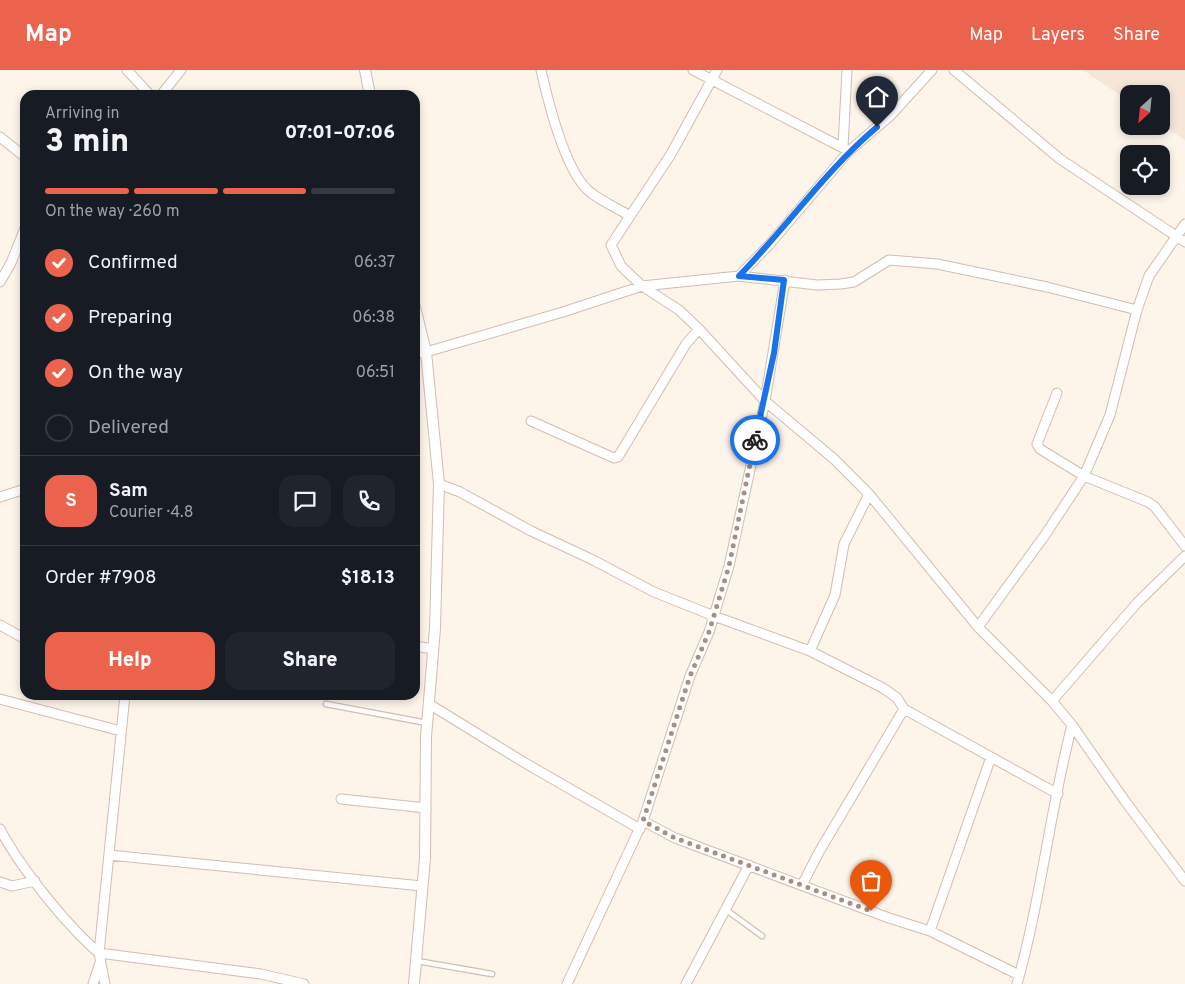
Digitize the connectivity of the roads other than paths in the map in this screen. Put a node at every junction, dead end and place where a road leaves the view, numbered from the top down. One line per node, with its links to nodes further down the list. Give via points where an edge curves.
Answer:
1 (127, 70): 11 (street)
2 (181, 70): 12 (street)
3 (365, 70): 13 (street)
4 (541, 70): 17 (street, via 569,160 580,180 589,192)
5 (693, 70): 10 (street)
6 (716, 70): 10 (street)
7 (847, 70): 15 (street)
8 (932, 70): 15 (street, via 891,115)
9 (954, 70): 19 (street, via 1060,159)
10 (710, 80): 15 (street); 17 (street, via 671,154)
11 (145, 90)
12 (165, 90)
13 (369, 90)
14 (0, 137): 16 (street)
15 (846, 149): 22 (street, via 769,245)
16 (20, 154)
17 (630, 216): 25 (street, via 611,245 621,266)
18 (1185, 224): 19 (street)
19 (1175, 236): 21 (street); 26 (street, via 1149,276)
20 (20, 240): 24 (street)
21 (1185, 242)
22 (739, 276): 23 (street); 25 (street)
23 (784, 280): 26 (street, via 817,284 854,282 889,260 904,260 1040,285); 30 (street)
24 (0, 282)
25 (642, 286): 27 (street, via 679,310); 28 (street, via 564,312)
26 (1137, 310): 32 (street, via 1110,415)
27 (699, 329): 30 (street); 31 (street, via 686,344 618,457)
28 (420, 352): 33 (street)
29 (1057, 393): 32 (street, via 1037,444 1046,454)
30 (765, 401): 35 (street, via 834,459); 39 (street, via 729,566)
31 (531, 421)
32 (1084, 476): 37 (street, via 1148,502); 41 (street)
33 (439, 484): 39 (street, via 654,592); 44 (street)
34 (20, 491): 36 (street)
35 (869, 494): 41 (street); 45 (street, via 844,544 836,595)
36 (0, 498)
37 (1185, 546)
38 (1185, 556): 48 (street, via 1137,603)
39 (714, 616): 45 (street); 59 (street, via 690,676)
40 (0, 625): 42 (street)
41 (978, 627): 48 (street)
42 (20, 636)
43 (420, 647): 44 (street)
44 (433, 649): 50 (street)
45 (810, 650): 51 (street, via 883,688 897,698)
46 (0, 699): 54 (street)
47 (124, 700): 54 (street)
48 (1052, 702): 53 (street)
49 (326, 704): 52 (lane)
50 (429, 704): 52 (street); 59 (street, via 525,763)
51 (904, 709): 55 (street); 66 (street)
52 (427, 723): 58 (street)
53 (1072, 725): 56 (street); 64 (street)
54 (120, 731): 61 (street)
55 (991, 757): 56 (street); 69 (street)
56 (1058, 794): 74 (street, via 1032,930)
57 (341, 799): 58 (street)
58 (426, 808): 67 (street)
59 (642, 825): 62 (street); 79 (street)
60 (0, 829): 63 (street)
61 (109, 855): 67 (street); 71 (street)
62 (749, 865): 66 (street); 68 (street)
63 (35, 880): 65 (street, via 12,886); 71 (street)
64 (1185, 881)
65 (0, 882)
66 (802, 885): 69 (street)
67 (422, 886): 72 (street)
68 (724, 908): 70 (lane); 80 (street)
69 (930, 931): 74 (street)
70 (762, 936)
71 (100, 957): 75 (street); 76 (street); 77 (street, via 261,974)
72 (416, 961): 73 (lane); 78 (street)
73 (492, 974)
74 (1018, 980)
75 (93, 984)
76 (105, 984)
77 (304, 984)
78 (414, 984)
79 (567, 984)
80 (686, 984)

